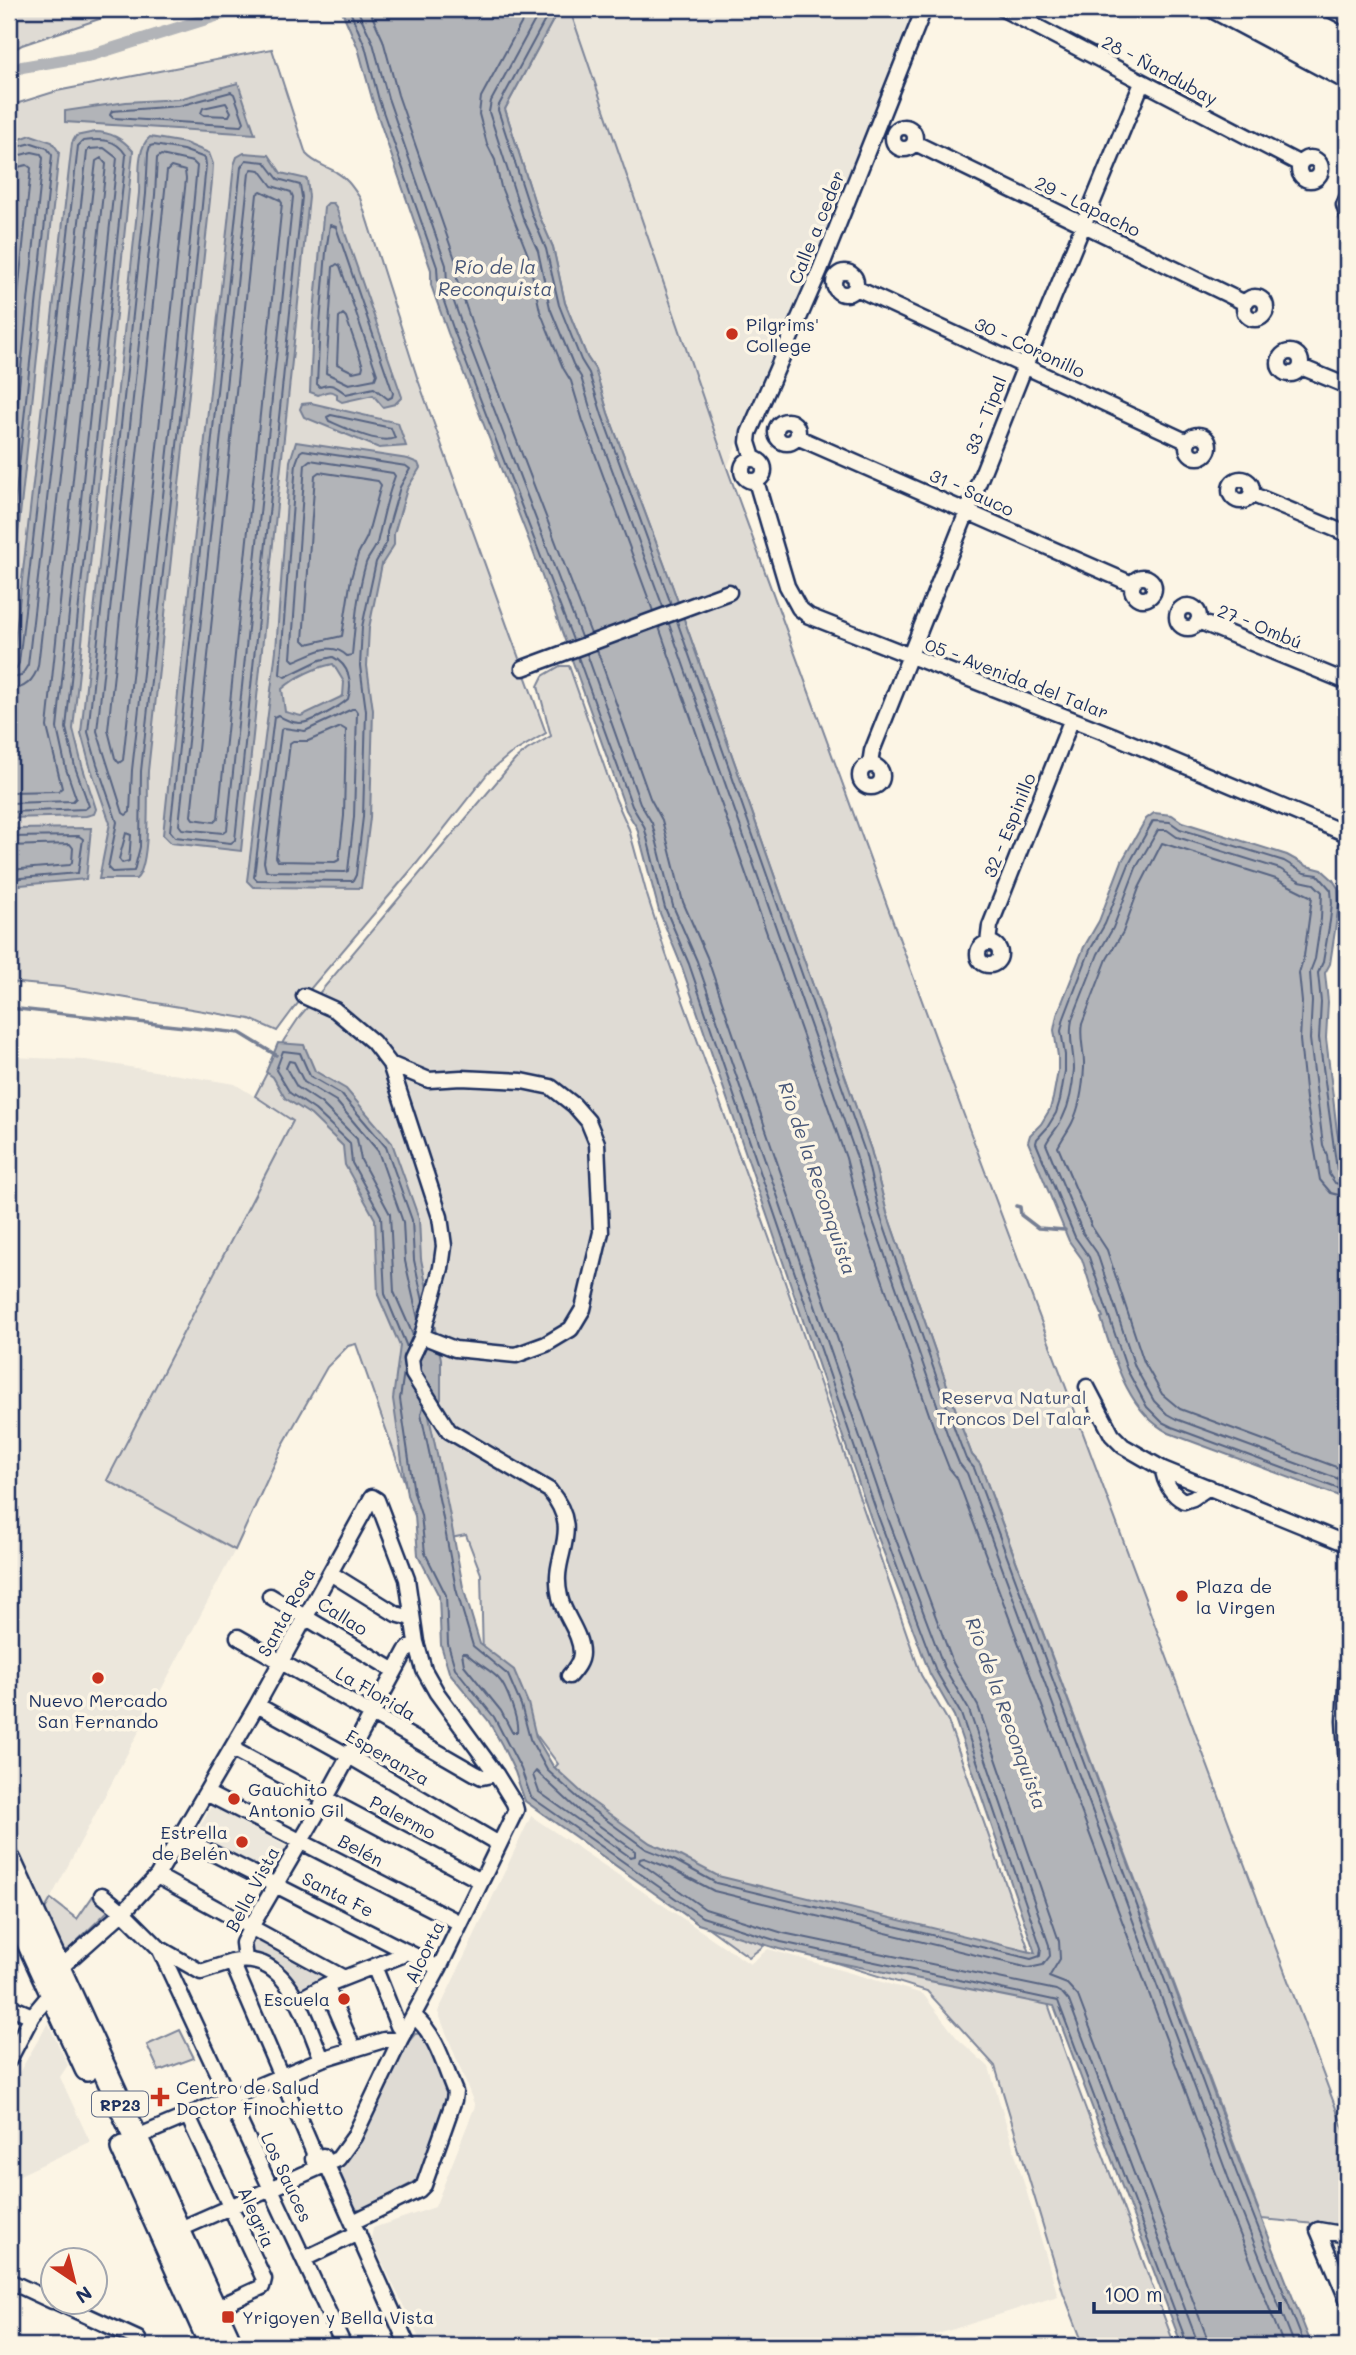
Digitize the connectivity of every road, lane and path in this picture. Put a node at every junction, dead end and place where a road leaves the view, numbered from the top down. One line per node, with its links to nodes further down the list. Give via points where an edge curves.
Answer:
1 (924, 9): 24 (street, Calle a ceder, via 749,433 753,458 742,471 748,480)
2 (1003, 9): 11 (street, 28 - Ñandubay)
3 (1217, 9): 10 (main road)
4 (1255, 9): 7 (main road)
5 (1287, 9): 6 (main road)
6 (1347, 41)
7 (1318, 43): 8 (main road); 9 (main road)
8 (1347, 56)
9 (1347, 63)
10 (1347, 78)
11 (1142, 83): 13 (street, 28 - Ñandubay); 16 (street, 33 - Tipal)
12 (915, 143): 16 (street, 29 - Lapacho)
13 (1300, 163)
14 (1347, 198): 15 (street)
15 (1347, 215)
16 (1084, 225): 18 (street, 29 - Lapacho); 19 (street, 33 - Tipal)
17 (856, 288): 19 (street, 30 - Coronillo)
18 (1245, 303)
19 (1026, 366): 23 (street, 30 - Coronillo); 26 (street, 33 - Tipal)
20 (1301, 367): 21 (street)
21 (1347, 386)
22 (797, 437): 26 (street, 31 - Sauco)
23 (1188, 442)
24 (756, 481): 31 (street, 05 - Avenida del Talar, via 799,608)
25 (1251, 494): 27 (street)
26 (968, 511): 28 (street, 31 - Sauco); 31 (street, 33 - Tipal)
27 (1347, 534)
28 (1132, 584)
29 (729, 592): 32 (street)
30 (1198, 621): 33 (street, 27 - Ombú)
31 (911, 658): 34 (street, 05 - Avenida del Talar); 35 (street, 33 - Tipal)
32 (523, 668)
33 (1347, 682)
34 (1071, 721): 36 (street, 05 - Avenida del Talar); 37 (street, 32 - Espinillo, via 990,926)
35 (870, 764)
36 (1347, 834)
37 (988, 943)
38 (304, 996): 39 (street, via 335,1010 373,1042)
39 (390, 1064): 40 (street, via 440,1217 444,1246); 40 (street, via 429,1080 522,1081 551,1087 588,1121 597,1143 601,1232 583,1309 571,1329 516,1355 455,1349)
40 (422, 1336): 54 (street, via 411,1359 413,1374 449,1431 549,1490 560,1504 566,1519 560,1599 581,1654)
41 (1087, 1387): 42 (street, via 1123,1446)
42 (1163, 1469): 43 (street); 43 (street, via 1172,1492 1184,1501)
43 (1209, 1487): 44 (street)
44 (1347, 1544)
45 (330, 1573): 47 (street, Santa Rosa); 48 (street, via 396,1614); 48 (street, Santa Rosa, via 372,1497 407,1579)
46 (270, 1596): 47 (street, Callao)
47 (307, 1616): 51 (street, Santa Rosa); 53 (street, Callao)
48 (411, 1618): 50 (street, Santa Rosa)
49 (239, 1637): 51 (street, La Florida)
50 (416, 1642): 53 (street, Bella Vista); 60 (street, Santa Rosa, via 437,1693)
51 (281, 1661): 55 (street, Santa Rosa); 56 (street, La Florida)
52 (1347, 1669): 59 (street)
53 (395, 1671): 56 (street, Bella Vista)
54 (569, 1676)
55 (257, 1705): 57 (street, Santa Rosa); 58 (street, Esperanza)
56 (372, 1713): 58 (street, Bella Vista); 60 (street, La Florida, via 482,1777)
57 (232, 1749): 61 (street, Santa Rosa); 62 (street, Palermo)
58 (349, 1756): 62 (street, Bella Vista); 65 (street, Esperanza)
59 (1347, 1768)
60 (496, 1774): 65 (street, Alcorta, via 516,1810)
61 (206, 1793): 63 (street, Santa Rosa); 64 (street, Belén)
62 (326, 1798): 64 (street, Bella Vista); 68 (street, Palermo)
63 (181, 1836): 67 (street, Santa Rosa); 69 (street, Santa Fe)
64 (301, 1840): 69 (street, Bella Vista); 73 (street, Belén)
65 (499, 1844): 68 (street, Alcorta)
66 (9, 1861): 80 (main road, RP23)
67 (157, 1876): 72 (street, Santa Rosa); 74 (street)
68 (481, 1881): 73 (street, Alcorta)
69 (276, 1884): 74 (street, Bella Vista); 76 (street, Santa Fe)
70 (102, 1895): 72 (street, Los Sauces)
71 (9, 1899): 85 (main road, RP23)
72 (123, 1912): 75 (street, Los Sauces); 80 (street, Santa Rosa)
73 (460, 1923): 79 (street, Alcorta)
74 (251, 1927): 77 (street, Bella Vista); 82 (street)
75 (159, 1948): 81 (street, Los Sauces); 83 (street, Los Sauces)
76 (406, 1951): 78 (street); 79 (street, Santa Fe)
77 (239, 1961): 81 (street); 86 (street, via 255,1960 281,1974); 94 (street)
78 (374, 1966): 82 (street); 90 (street)
79 (439, 1968): 89 (street, Alcorta)
80 (59, 1969): 85 (street); 97 (main road, RP23)
81 (201, 1972): 83 (street)
82 (344, 1978): 84 (street)
83 (176, 1983): 95 (street, Los Sauces)
84 (326, 1985): 86 (street); 91 (street)
85 (52, 1992): 88 (street); 97 (main road, RP23)
86 (297, 2001): 92 (street)
87 (9, 2006): 88 (street)
88 (32, 2016): 93 (street)
89 (414, 2016): 90 (street, Alcorta); 102 (street, via 433,2040 455,2092 454,2100 424,2185)
90 (402, 2035): 91 (street); 98 (street, Alcorta, via 354,2137 338,2159)
91 (353, 2048): 92 (street)
92 (322, 2059): 94 (street)
93 (9, 2060)
94 (280, 2075): 95 (street); 98 (street)
95 (230, 2098): 96 (street); 99 (street, Los Sauces)
96 (188, 2116): 97 (street); 100 (street, Alegria)
97 (128, 2141): 101 (main road, RP23); 111 (main road, RP23)
98 (320, 2160): 99 (street, Alcorta); 102 (street)
99 (269, 2185): 100 (street, Alcorta); 104 (street, Los Sauces)
100 (229, 2203): 101 (street, Alcorta); 108 (street, Alegria, via 264,2283)
101 (177, 2226): 108 (main road, RP23)
102 (355, 2228): 104 (street); 114 (street)
103 (1347, 2235): 107 (street, via 1318,2230)
104 (304, 2259): 113 (street, Los Sauces)
105 (9, 2281): 106 (street)
106 (38, 2294)
107 (1347, 2300)
108 (214, 2309): 112 (main road, RP23)
109 (86, 2316): 110 (street, via 138,2339)
110 (135, 2346)
111 (212, 2346)
112 (231, 2346)
113 (344, 2346)
114 (408, 2346)

